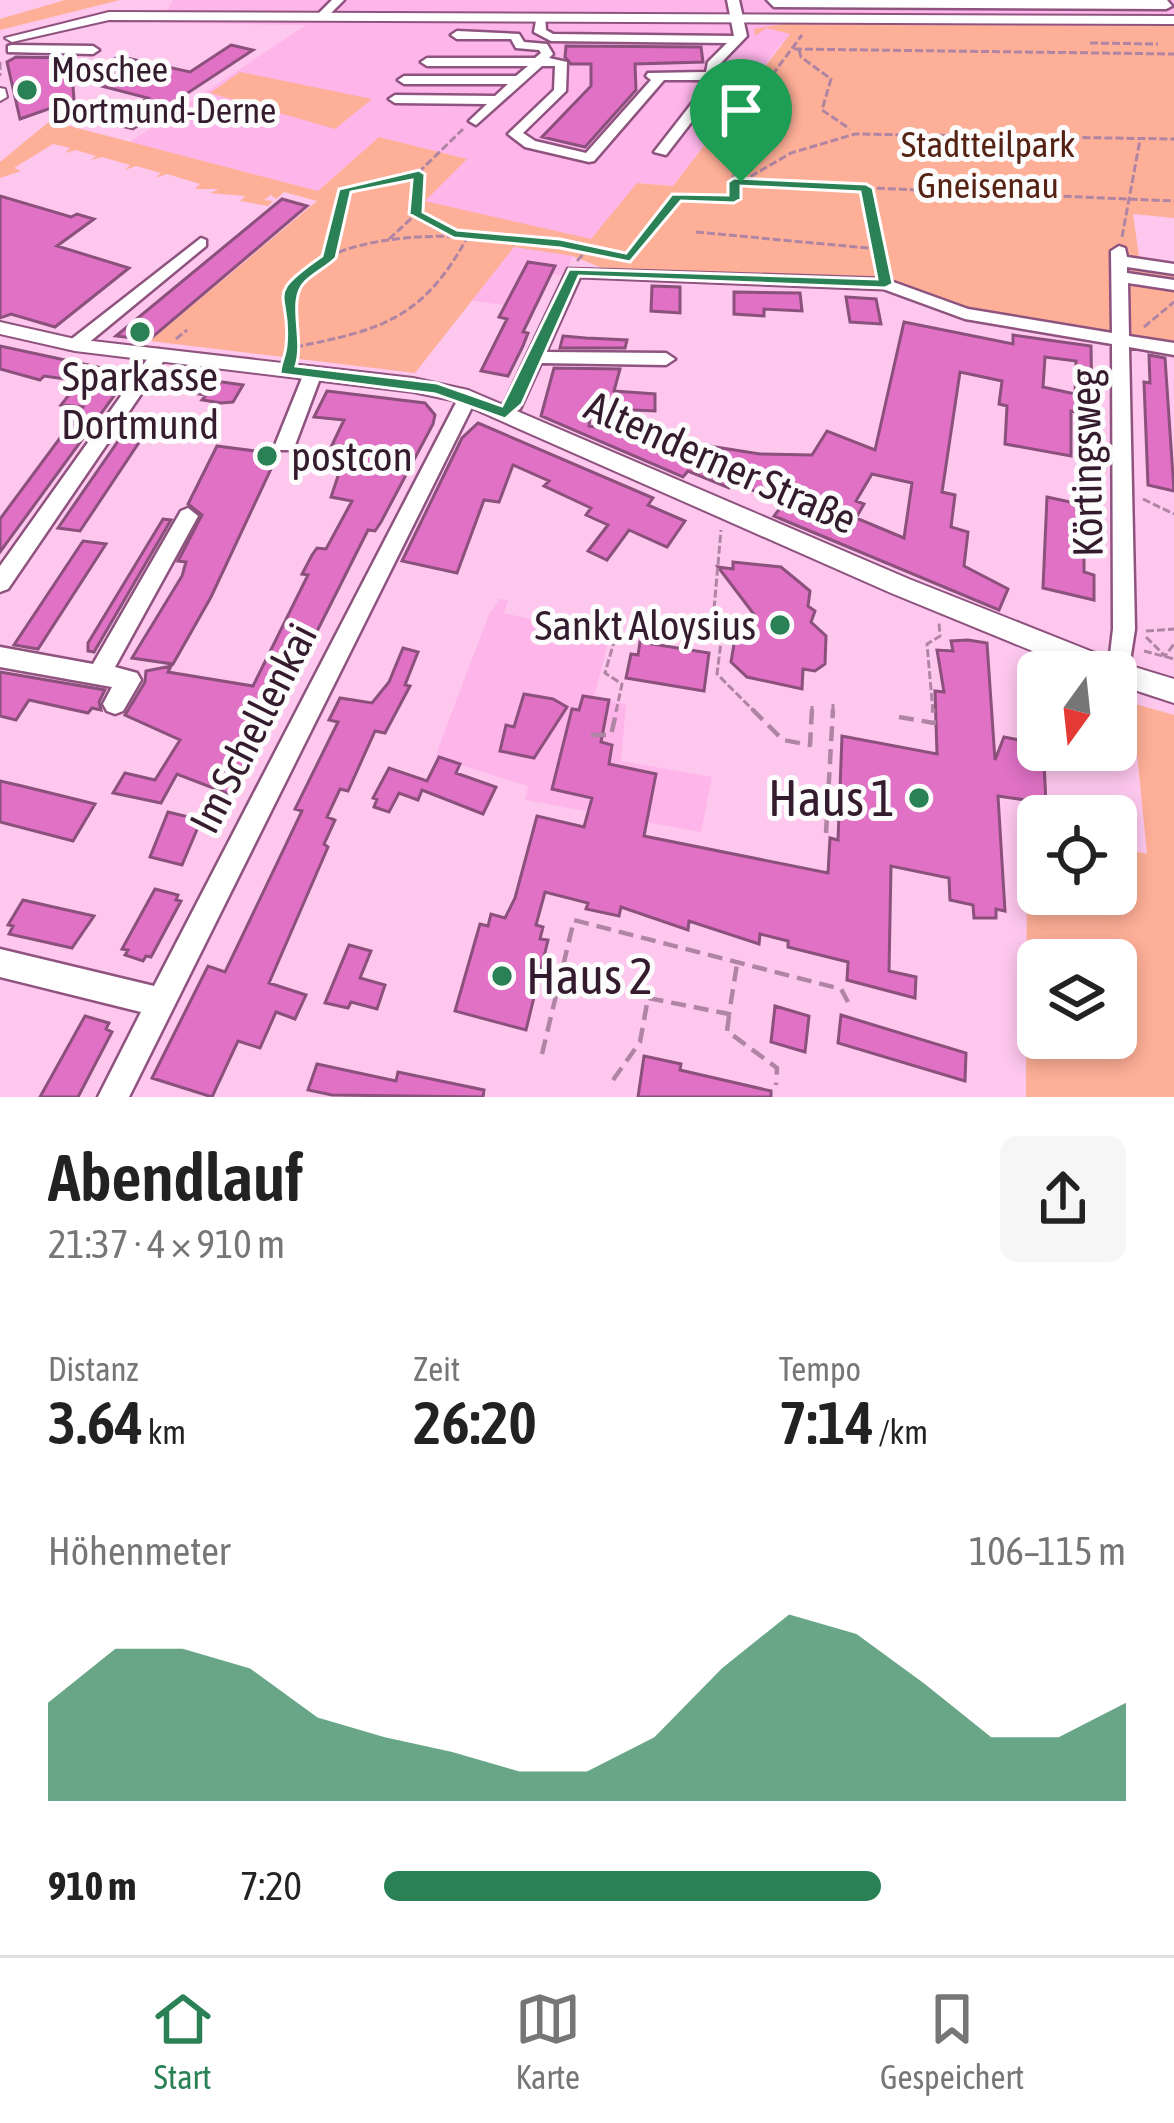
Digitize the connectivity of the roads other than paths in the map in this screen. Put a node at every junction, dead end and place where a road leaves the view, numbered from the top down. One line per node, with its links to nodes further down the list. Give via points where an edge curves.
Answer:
1 (153, 0): 6 (main road)
2 (338, 0): 7 (street)
3 (733, 0): 9 (street)
4 (772, 0): 5 (street, via 1166,6)
5 (1161, 0)
6 (140, 16): 7 (main road); 13 (main road, via 82,19)
7 (322, 16): 8 (main road)
8 (541, 17): 9 (main road); 12 (street, via 540,32 551,38)
9 (737, 18): 10 (main road); 12 (street)
10 (1174, 20)
11 (453, 40): 16 (street, via 514,36 520,45 543,47)
12 (738, 40): 17 (street, via 712,64)
13 (5, 47): 14 (street)
14 (93, 50)
15 (427, 62): 16 (street)
16 (540, 62): 17 (street, via 561,62 560,91 515,134 589,158 655,76); 19 (street)
17 (712, 76): 23 (street, via 718,80)
18 (404, 80): 19 (street)
19 (521, 80): 21 (street)
20 (395, 99): 21 (street)
21 (500, 100): 22 (street)
22 (470, 124)
23 (661, 152)
24 (201, 243): 30 (street)
25 (1119, 263): 26 (street); 27 (street); 29 (street, Körtingsweg)
26 (1174, 268)
27 (1174, 285)
28 (1, 330): 30 (main road, Altenderner Straße)
29 (1120, 334): 32 (street); 33 (street, via 964,314 885,284 579,261); 42 (street, Körtingsweg, via 1132,630)
30 (75, 345): 31 (main road, Altenderner Straße)
31 (166, 348): 35 (main road, Altenderner Straße); 40 (street)
32 (1174, 349)
33 (535, 357): 34 (street); 37 (street)
34 (666, 359)
35 (313, 373): 36 (main road, Altenderner Straße); 38 (street)
36 (468, 398): 37 (main road, Altenderner Straße); 49 (street, Im Schellenkai)
37 (505, 413): 41 (main road, Altenderner Straße)
38 (285, 445)
39 (188, 517): 44 (street)
40 (0, 584)
41 (1061, 651)
42 (1124, 651)
43 (0, 657): 44 (street)
44 (99, 675): 47 (street, via 129,680)
45 (1137, 680): 46 (main road, Altenderner Straße)
46 (1174, 692)
47 (115, 704)
48 (0, 963): 49 (street)
49 (161, 1002): 50 (street, Im Schellenkai)
50 (113, 1097)

